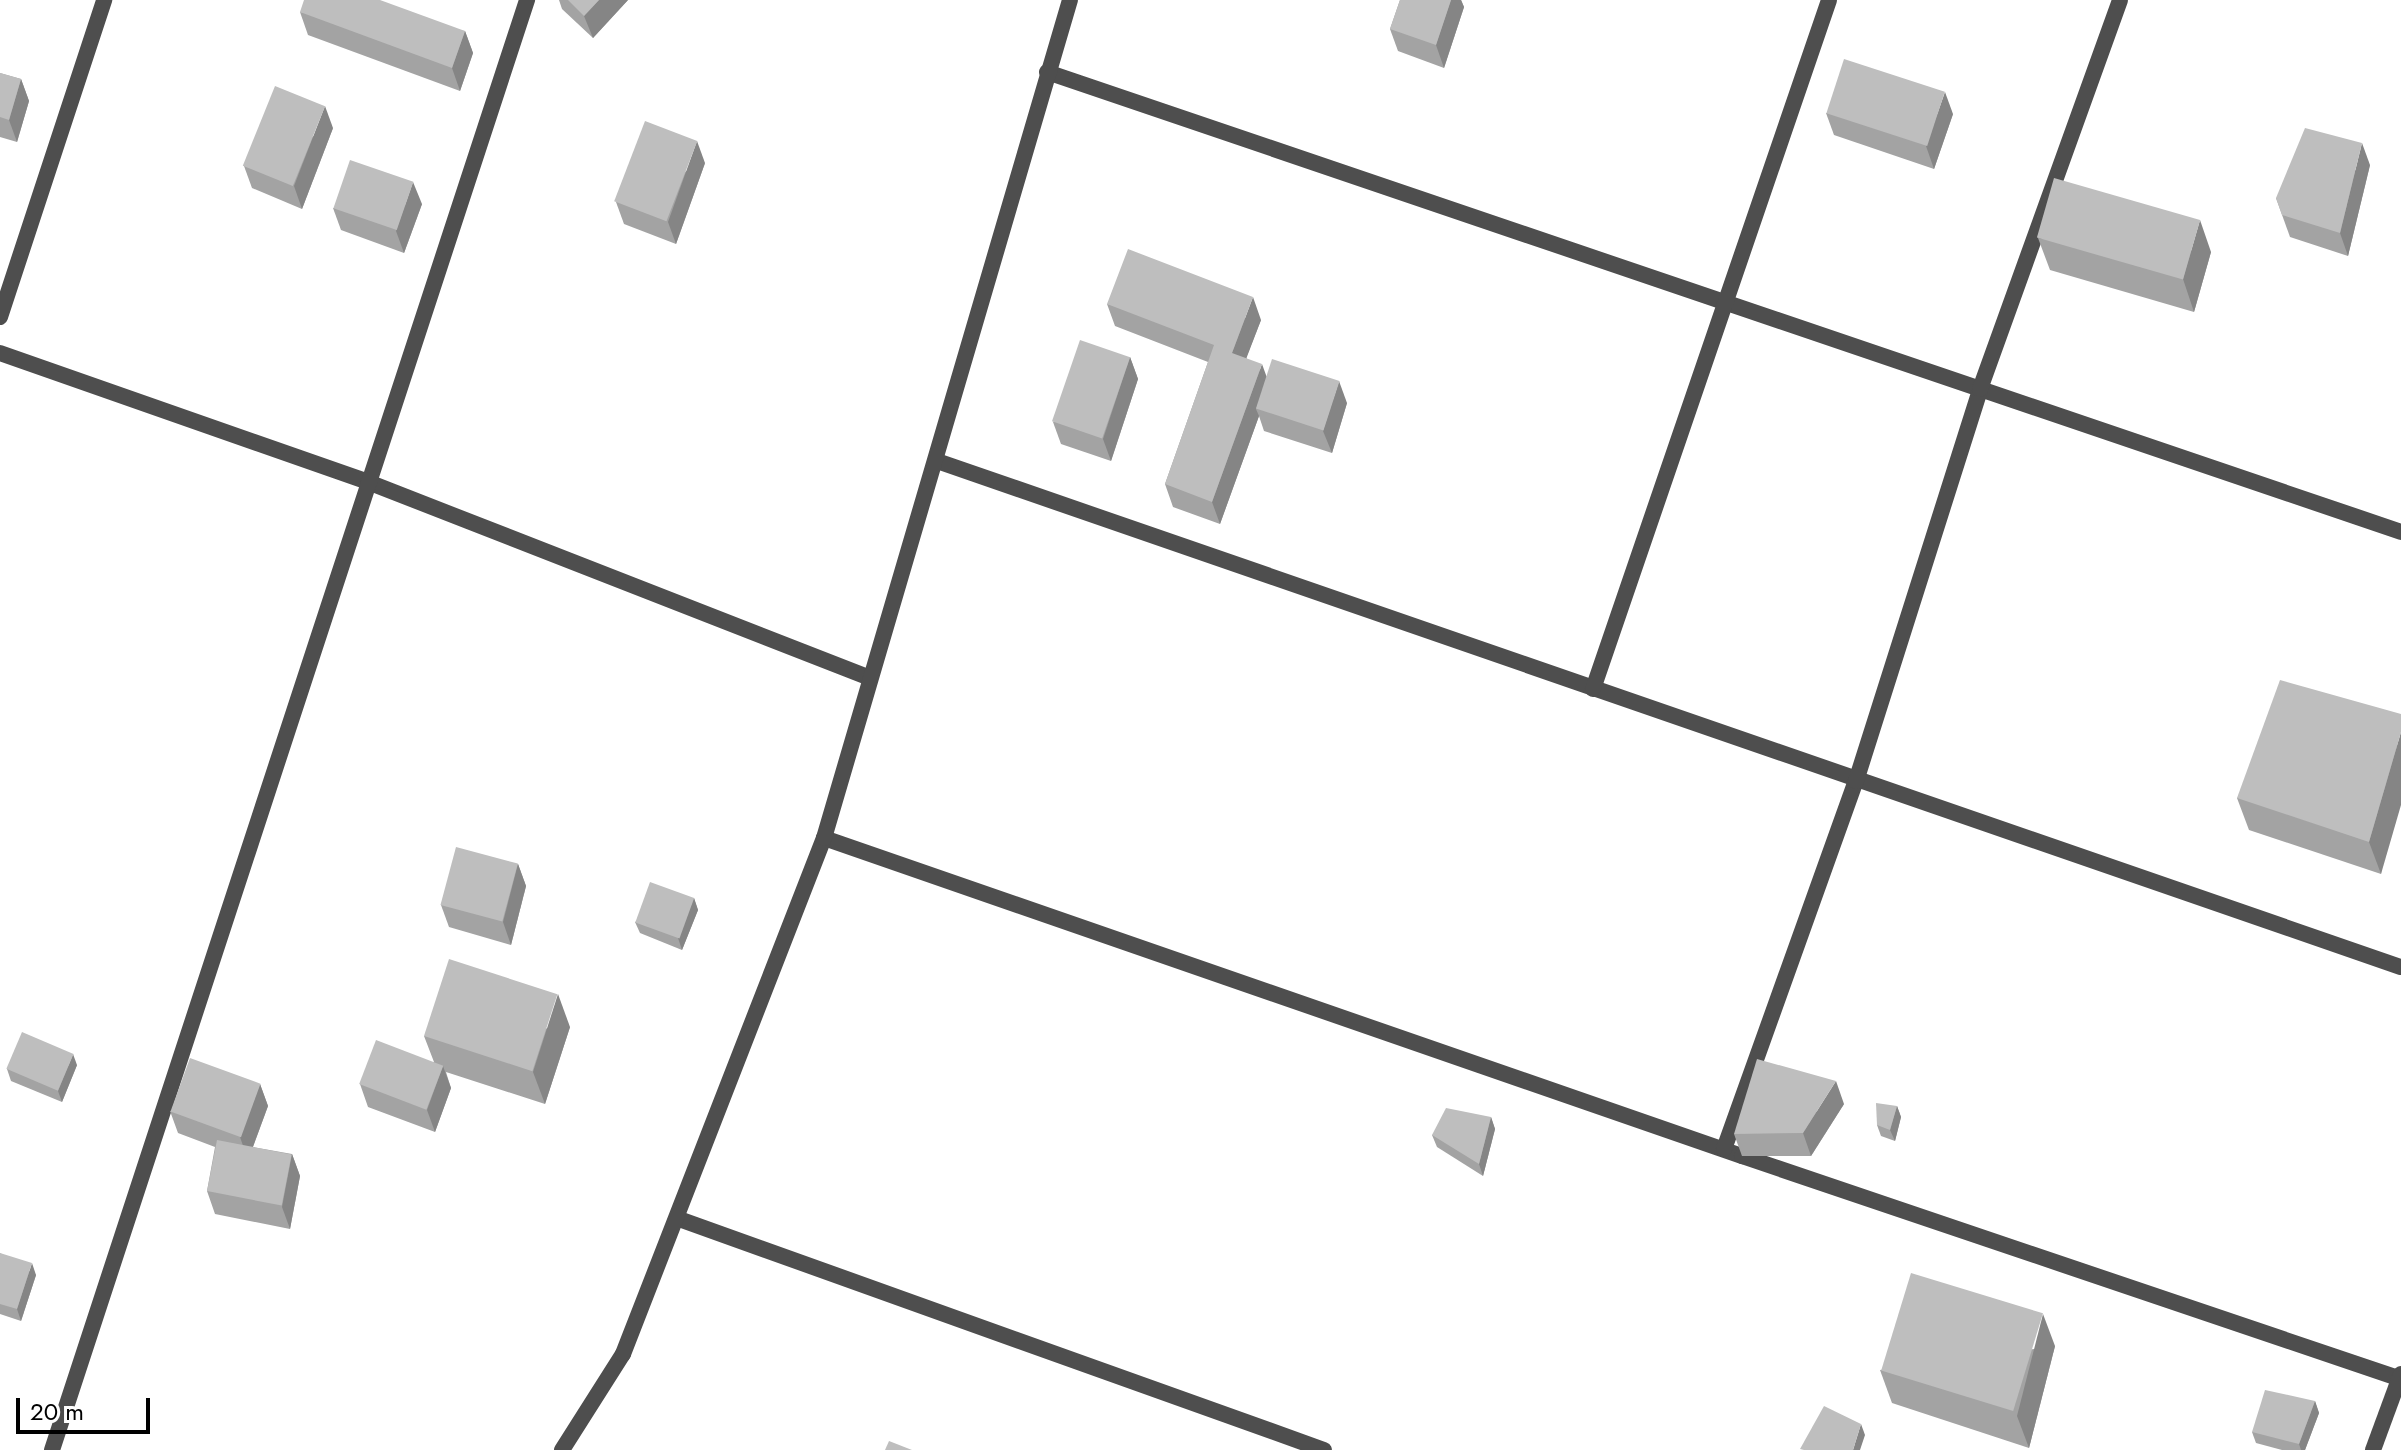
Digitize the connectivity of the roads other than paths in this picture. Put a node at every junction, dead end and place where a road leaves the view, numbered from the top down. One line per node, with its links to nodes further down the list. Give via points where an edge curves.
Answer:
1 (104, 0): 8 (street)
2 (527, 0): 12 (street)
3 (1070, 0): 6 (street)
4 (1829, 0): 7 (street)
5 (2120, 0): 10 (street)
6 (1047, 72): 7 (street); 11 (street)
7 (1724, 302): 10 (street); 15 (street)
8 (0, 317)
9 (0, 353): 12 (street)
10 (1980, 389): 13 (street); 16 (street)
11 (937, 461): 14 (street); 15 (street)
12 (368, 482): 14 (street); 22 (street)
13 (2401, 532)
14 (870, 678): 17 (street)
15 (1593, 689): 16 (street)
16 (1856, 781): 18 (street); 19 (street)
17 (824, 838): 19 (street); 20 (street)
18 (2401, 967)
19 (1724, 1149): 21 (street)
20 (679, 1219): 23 (street, via 623,1354); 24 (street)
21 (2401, 1377): 25 (street)
22 (52, 1450)
23 (562, 1450)
24 (1324, 1450)
25 (2373, 1450)

